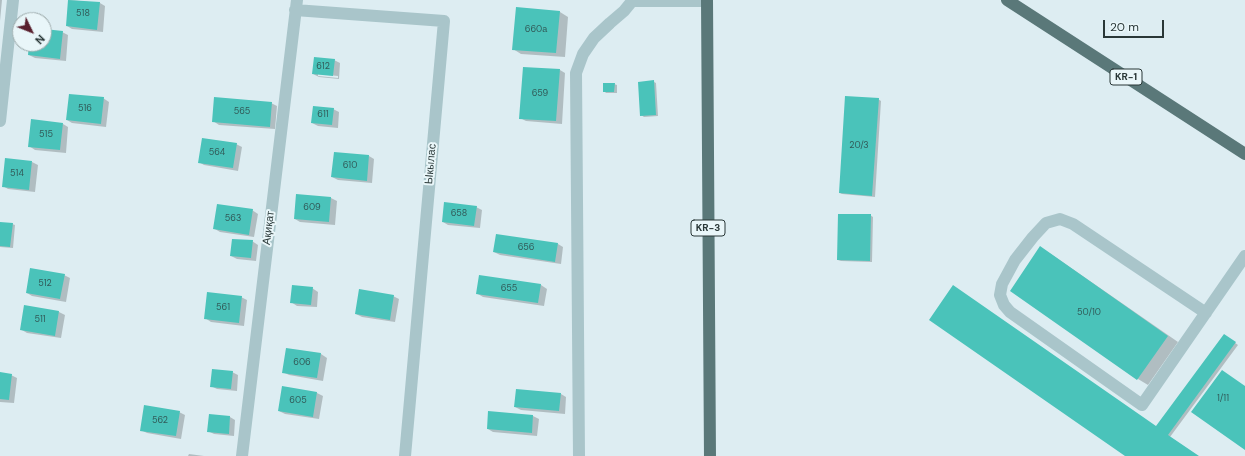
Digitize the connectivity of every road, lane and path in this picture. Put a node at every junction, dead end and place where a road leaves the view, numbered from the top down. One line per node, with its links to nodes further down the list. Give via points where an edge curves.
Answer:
1 (13, 0): 6 (street)
2 (633, 0): 4 (street); 12 (street, via 624,12 594,38 583,54 576,73)
3 (1007, 0): 7 (main road, KR-1)
4 (707, 1): 13 (main road, KR-3)
5 (296, 5): 10 (street, Ақиқат); 11 (street, Ыкылас, via 444,21)
6 (0, 121)
7 (1245, 154)
8 (1245, 256): 9 (street)
9 (1206, 313): 9 (street, via 1073,224 1060,218 1046,223 1015,260 1002,284 1000,295 1010,312 1142,405)
10 (242, 456)
11 (405, 456)
12 (579, 456)
13 (710, 456)

